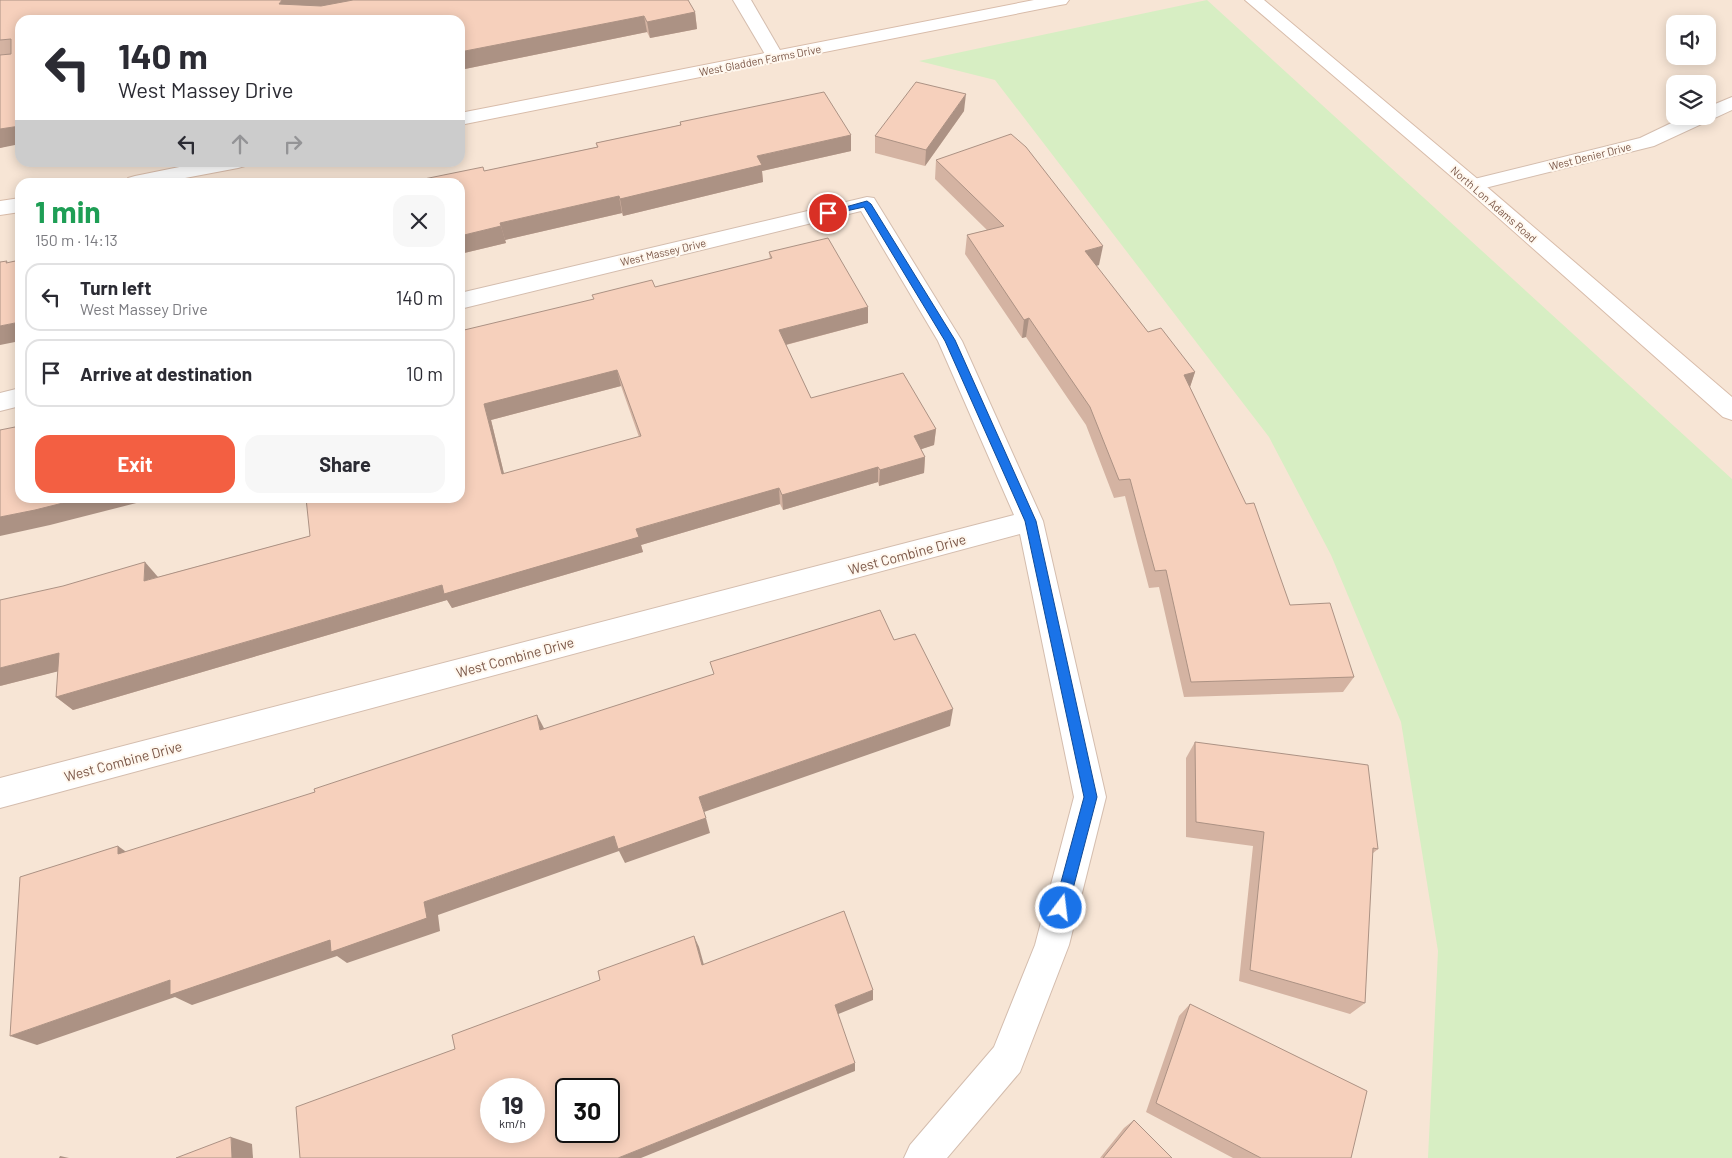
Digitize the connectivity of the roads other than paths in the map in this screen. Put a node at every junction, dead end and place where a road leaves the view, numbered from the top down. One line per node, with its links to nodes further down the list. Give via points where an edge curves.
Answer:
1 (742, 0): 4 (street)
2 (1060, 0): 4 (street, West Gladden Farms Drive)
3 (1254, 0): 11 (street, North Lon Adams Road)
4 (776, 57): 7 (street, West Gladden Farms Drive)
5 (1732, 103): 6 (street)
6 (1716, 110)
7 (465, 118)
8 (1683, 125): 11 (street, West Denier Drive, via 1647,142)
9 (212, 167): 10 (street)
10 (156, 178)
11 (1474, 185): 17 (street, North Lon Adams Road)
12 (15, 206): 13 (street)
13 (0, 208)
14 (465, 300): 18 (street, West Massey Drive, via 867,204 950,340)
15 (15, 398): 16 (street)
16 (0, 402)
17 (1732, 411)
18 (1030, 521): 19 (street, West Combine Drive); 20 (street, via 1090,797 1052,945 1007,1058)
19 (0, 793)
20 (923, 1158)

